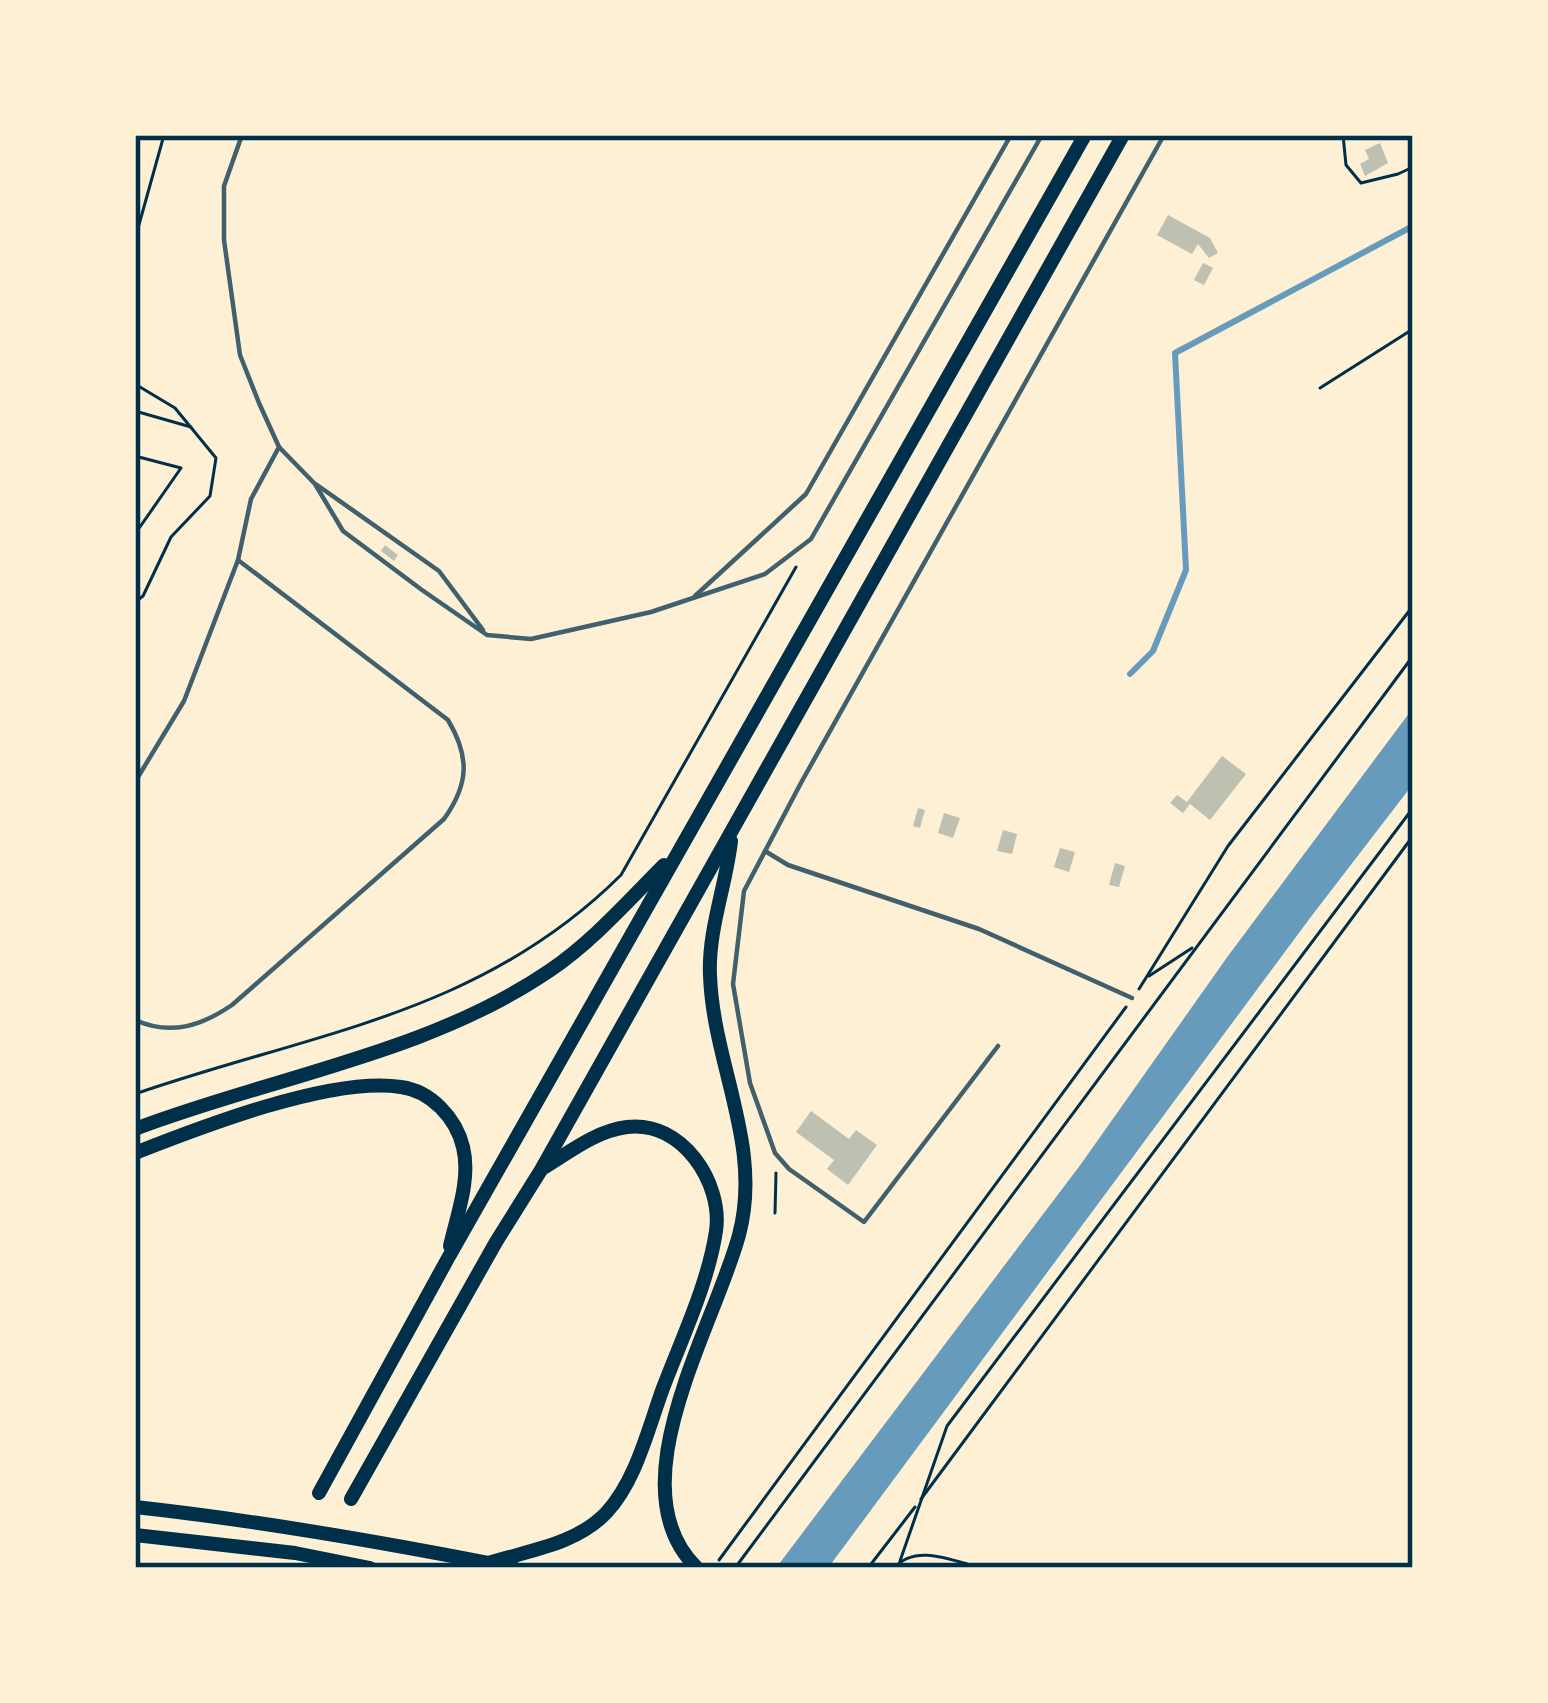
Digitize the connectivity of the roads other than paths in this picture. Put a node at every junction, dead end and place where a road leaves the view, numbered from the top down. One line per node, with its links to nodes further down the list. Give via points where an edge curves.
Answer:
1 (242, 135): 7 (lane, via 224,185 224,240 240,355)
2 (1011, 135): 10 (lane, via 806,494)
3 (1042, 135): 10 (lane, via 812,539 765,574)
4 (1085, 135): 14 (highway)
5 (1123, 135): 13 (highway)
6 (1164, 135): 15 (lane)
7 (279, 446): 8 (lane); 9 (lane, via 251,499)
8 (315, 484): 11 (lane, via 439,572); 11 (lane, via 343,531)
9 (238, 560): 12 (lane, via 184,701); 17 (lane, via 448,720 465,755 462,788 444,819 232,1005 182,1029)
10 (691, 598): 11 (lane, via 531,638)
11 (487, 635)
12 (135, 782)
13 (731, 832): 21 (highway); 30 (highway, via 710,972 741,1123 746,1202 663,1460 668,1525)
14 (680, 848): 19 (highway, via 586,943 510,995 454,1022); 22 (highway)
15 (764, 850): 16 (lane, via 980,929); 18 (lane, via 744,891 733,984 750,1083 775,1153 789,1169 864,1222)
16 (1132, 998)
17 (135, 1020)
18 (998, 1046)
19 (135, 1130)
20 (135, 1153): 22 (highway, via 332,1090 402,1087 424,1094 463,1145 464,1186)
21 (541, 1170): 24 (highway); 27 (highway, via 591,1138 638,1126 655,1130 684,1148 710,1181 716,1230 636,1460 608,1511 576,1535)
22 (447, 1260): 23 (highway)
23 (319, 1493)
24 (351, 1499)
25 (135, 1507): 27 (highway)
26 (135, 1535): 28 (highway)
27 (489, 1563): 29 (highway)
28 (368, 1568)
29 (514, 1568)
30 (698, 1568)

